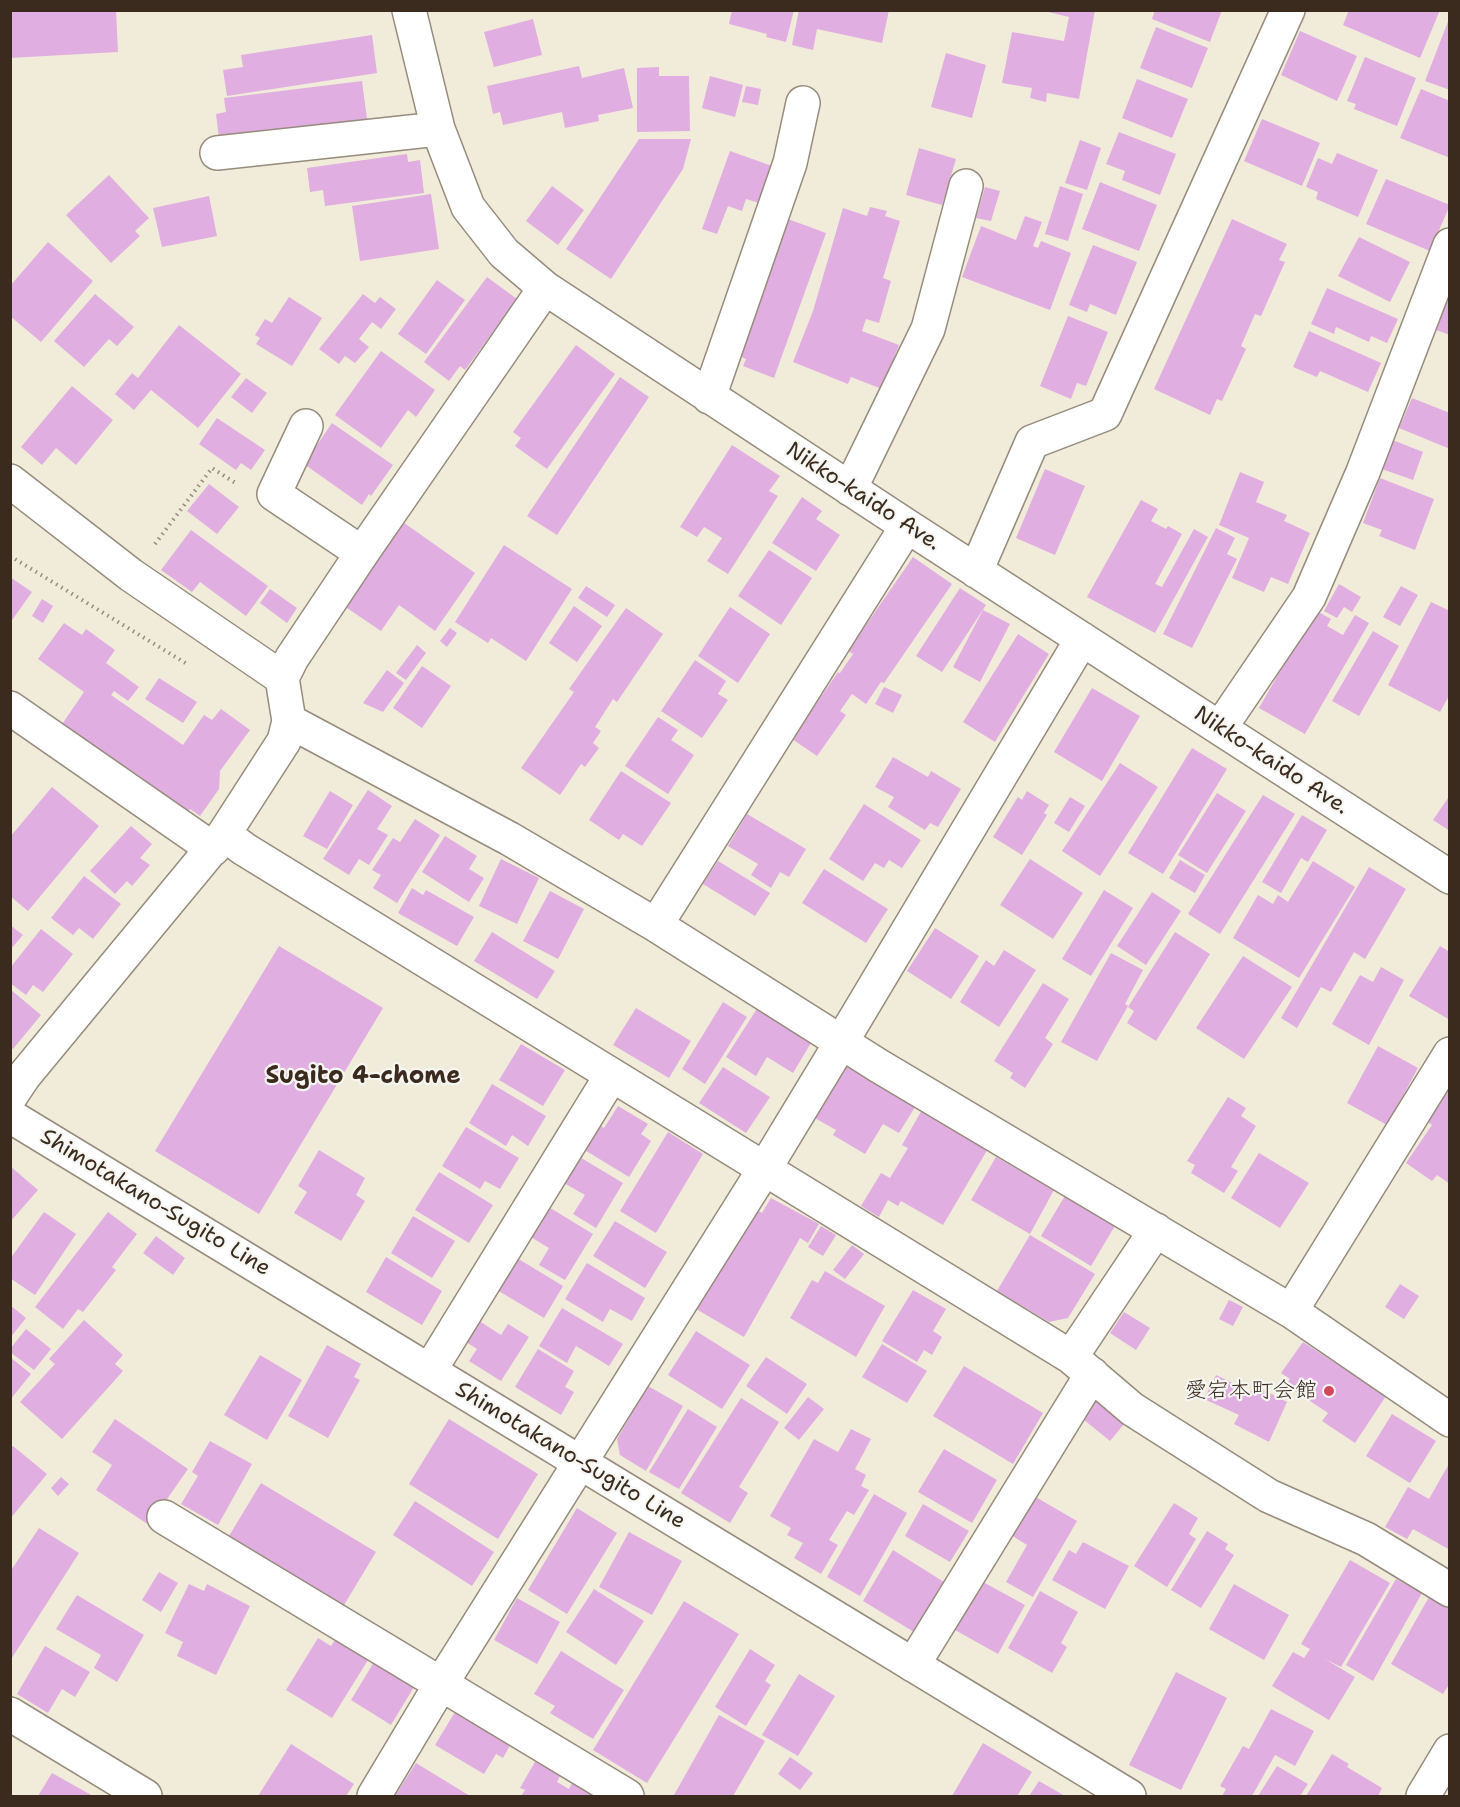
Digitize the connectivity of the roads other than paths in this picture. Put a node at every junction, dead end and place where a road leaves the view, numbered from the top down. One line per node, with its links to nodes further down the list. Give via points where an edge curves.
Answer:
1 (410, 10): 4 (street, Nikko-kaido Ave.)
2 (1288, 10): 15 (street, via 1105,414 1032,442)
3 (803, 103): 9 (street, via 790,163)
4 (438, 129): 5 (street); 8 (street, Nikko-kaido Ave., via 468,207 504,253)
5 (218, 153)
6 (966, 186): 12 (street, via 928,329)
7 (1449, 245): 20 (street, via 1363,472 1308,597)
8 (545, 288): 9 (street, Nikko-kaido Ave.); 14 (street)
9 (710, 397): 12 (street, Nikko-kaido Ave.)
10 (306, 426): 14 (street, via 274,494)
11 (12, 485): 17 (street, via 131,575)
12 (850, 489): 13 (street, Nikko-kaido Ave.)
13 (907, 526): 15 (street, Nikko-kaido Ave.); 23 (street)
14 (362, 553): 17 (street)
15 (976, 571): 16 (street, Nikko-kaido Ave.)
16 (1082, 639): 20 (street, Nikko-kaido Ave.); 24 (street)
17 (282, 678): 19 (street)
18 (10, 708): 21 (street)
19 (289, 721): 21 (street, via 284,741); 23 (street, via 510,839)
20 (1220, 728): 22 (street, Nikko-kaido Ave.)
21 (218, 841): 26 (street, via 244,849); 27 (street)
22 (1449, 877)
23 (656, 925): 24 (street)
24 (842, 1041): 29 (street); 30 (street)
25 (1449, 1054): 31 (street)
26 (611, 1076): 29 (street); 33 (street)
27 (10, 1097)
28 (10, 1116): 33 (street, Shimotakano-Sugito Line)
29 (765, 1168): 32 (street); 35 (street)
30 (1156, 1230): 31 (street); 32 (street)
31 (1291, 1311): 34 (street)
32 (1082, 1365): 37 (street, via 1132,1409 1269,1496 1366,1539); 38 (street)
33 (430, 1370): 35 (street, Shimotakano-Sugito Line)
34 (1449, 1420)
35 (580, 1462): 38 (street, Shimotakano-Sugito Line); 39 (street)
36 (164, 1517): 39 (street)
37 (1449, 1590)
38 (913, 1665): 45 (street, Shimotakano-Sugito Line)
39 (441, 1684): 43 (street); 44 (street)
40 (10, 1714): 42 (street)
41 (1449, 1751): 46 (street)
42 (145, 1797)
43 (374, 1797)
44 (627, 1797)
45 (1129, 1797)
46 (1423, 1797)

